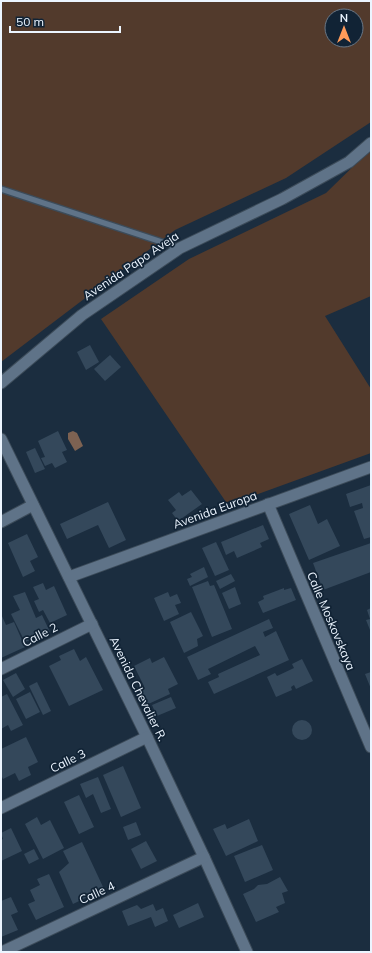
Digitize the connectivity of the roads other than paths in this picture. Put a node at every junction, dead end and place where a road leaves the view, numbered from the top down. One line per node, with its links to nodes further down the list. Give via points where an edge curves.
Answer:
1 (371, 143): 3 (street, Avenida Papo Aveja, via 349,162 282,199)
2 (1, 189): 3 (lane)
3 (180, 248): 4 (street, Avenida Papo Aveja, via 82,315)
4 (1, 383)
5 (1, 439): 8 (street, Avenida Chevalier R.)
6 (371, 467): 7 (street, Avenida Europa)
7 (268, 504): 10 (street, Avenida Europa); 14 (street, Calle Moskovskaya)
8 (33, 505): 9 (street); 10 (street, Avenida Chevalier R.)
9 (1, 522)
10 (69, 577): 11 (street, Avenida Chevalier R.)
11 (92, 624): 12 (street, Calle 2); 13 (street, Avenida Chevalier R.)
12 (1, 669)
13 (147, 737): 15 (street, Calle 3); 16 (street, Avenida Chevalier R.)
14 (371, 747)
15 (1, 808)
16 (204, 857): 17 (street, Calle 4); 18 (street, Avenida Chevalier R.)
17 (2, 952)
18 (247, 952)

